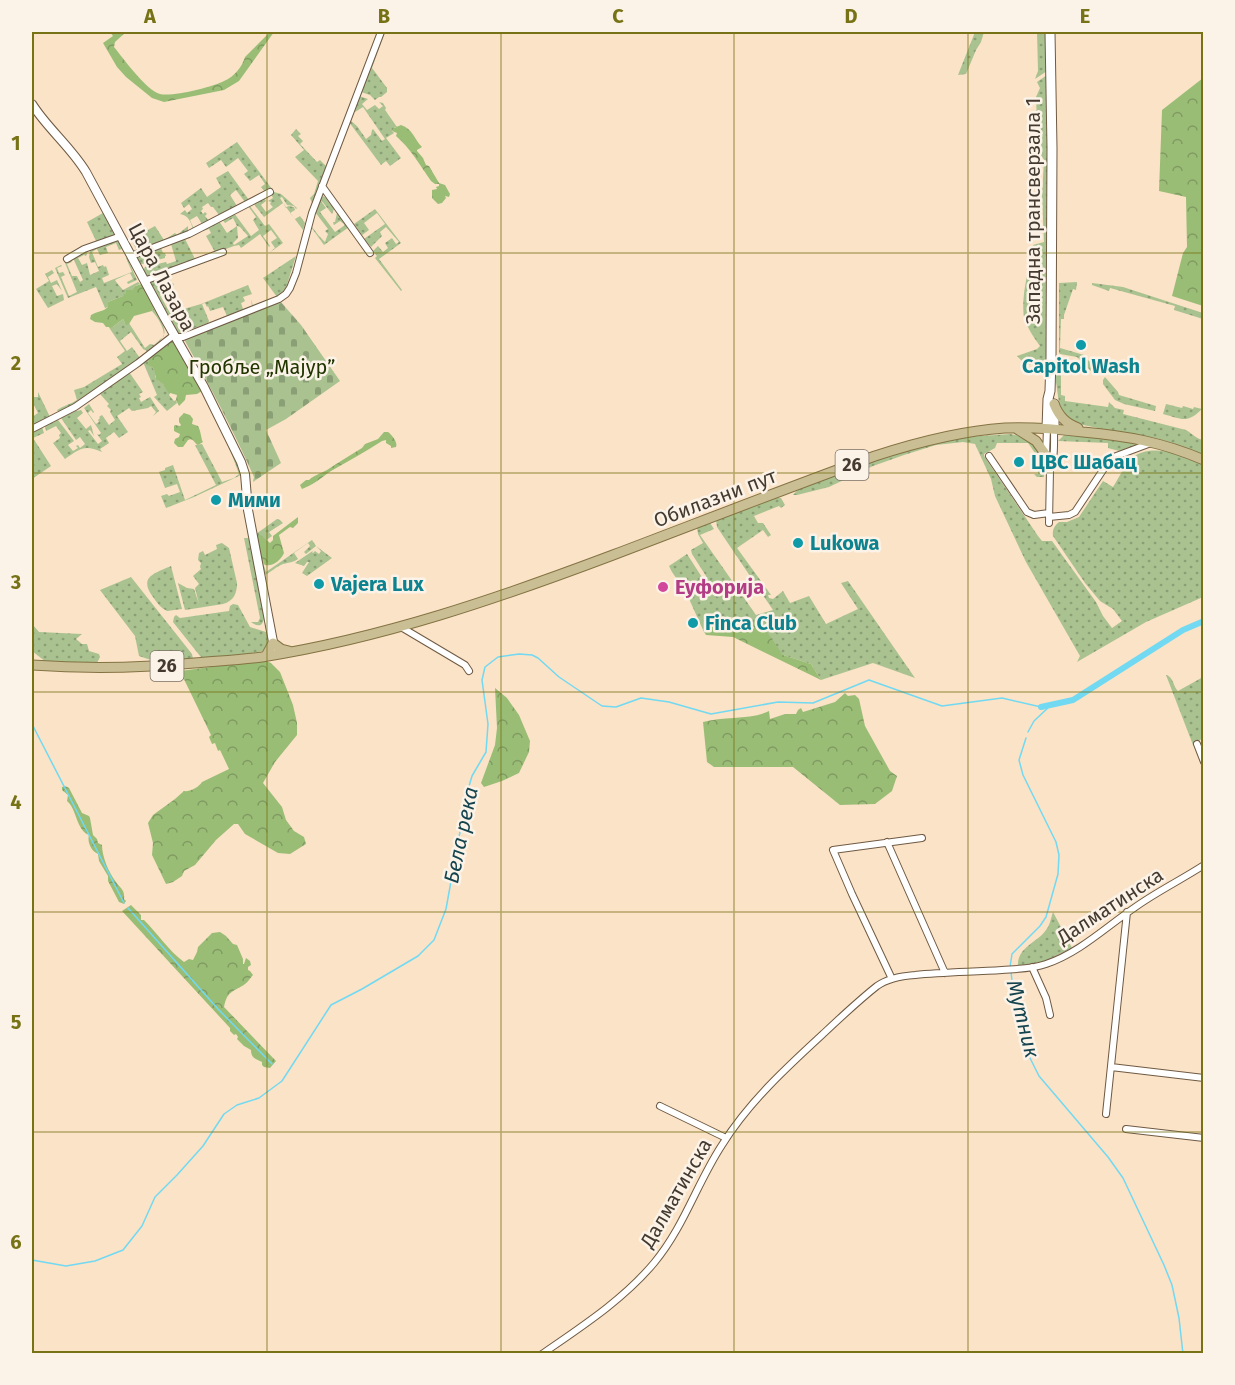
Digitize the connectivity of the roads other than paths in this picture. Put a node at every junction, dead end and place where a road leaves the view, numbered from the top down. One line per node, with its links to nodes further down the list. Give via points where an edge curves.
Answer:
1 (381, 32): 4 (street)
2 (1050, 32): 13 (main road, Западна трансверзала 1)
3 (32, 104): 6 (street, Цара Лазара, via 82,165)
4 (322, 186): 8 (street); 12 (street, via 286,294 183,337)
5 (270, 192): 9 (street, via 189,234)
6 (121, 236): 9 (street, Цара Лазара); 10 (street)
7 (223, 252): 11 (street)
8 (370, 253)
9 (131, 256): 11 (street, Цара Лазара)
10 (68, 259)
11 (144, 281): 12 (street, Цара Лазара)
12 (174, 336): 16 (street, via 75,408); 26 (street, Цара Лазара, via 222,420 245,474 249,519)
13 (1050, 391): 14 (main road, Западна трансверзала 1); 17 (main road, Западна трансверзала 1)
14 (1053, 404): 17 (main road, Западна трансверзала 1); 18 (main road, via 1071,426)
15 (1015, 428): 17 (main road, Обилазни пут / 26); 20 (main road, via 1036,441); 25 (main road, Обилазни пут / 26, via 952,435 891,451 543,581)
16 (32, 429)
17 (1051, 429): 18 (main road, Обилазни пут / 26); 20 (street); 23 (street, via 1054,447)
18 (1092, 433): 19 (main road, Обилазни пут / 26)
19 (1153, 442): 22 (main road, Обилазни пут / 26); 24 (street, via 1111,458 1075,512)
20 (1046, 454): 23 (street)
21 (989, 456): 24 (street, via 1027,512)
22 (1203, 460)
23 (1050, 470): 24 (street)
24 (1049, 518)
25 (400, 626): 27 (main road, Обилазни пут / 26); 30 (street, via 465,665)
26 (273, 643): 27 (main road); 28 (main road)
27 (290, 651): 28 (main road, Обилазни пут / 26)
28 (271, 655): 29 (main road, Обилазни пут / 26, via 133,668)
29 (32, 665)
30 (470, 672)
31 (1197, 744): 32 (street)
32 (1203, 762)
33 (922, 838): 34 (street)
34 (887, 842): 38 (street); 39 (street, via 833,850)
35 (1203, 865): 36 (street, Далматинска)
36 (1127, 912): 37 (street, Далматинска, via 1076,950); 41 (street)
37 (1032, 967): 38 (street, Далматинска); 40 (street)
38 (945, 973): 39 (street, Далматинска)
39 (892, 979): 46 (street, Далматинска, via 877,986 776,1078)
40 (1050, 1015)
41 (1111, 1067): 42 (street); 44 (street)
42 (1203, 1078)
43 (660, 1106): 46 (street, Далматинска)
44 (1106, 1114)
45 (1126, 1129): 47 (street)
46 (726, 1138): 48 (street, Далматинска, via 672,1239 654,1263 611,1304)
47 (1203, 1138)
48 (542, 1353)

